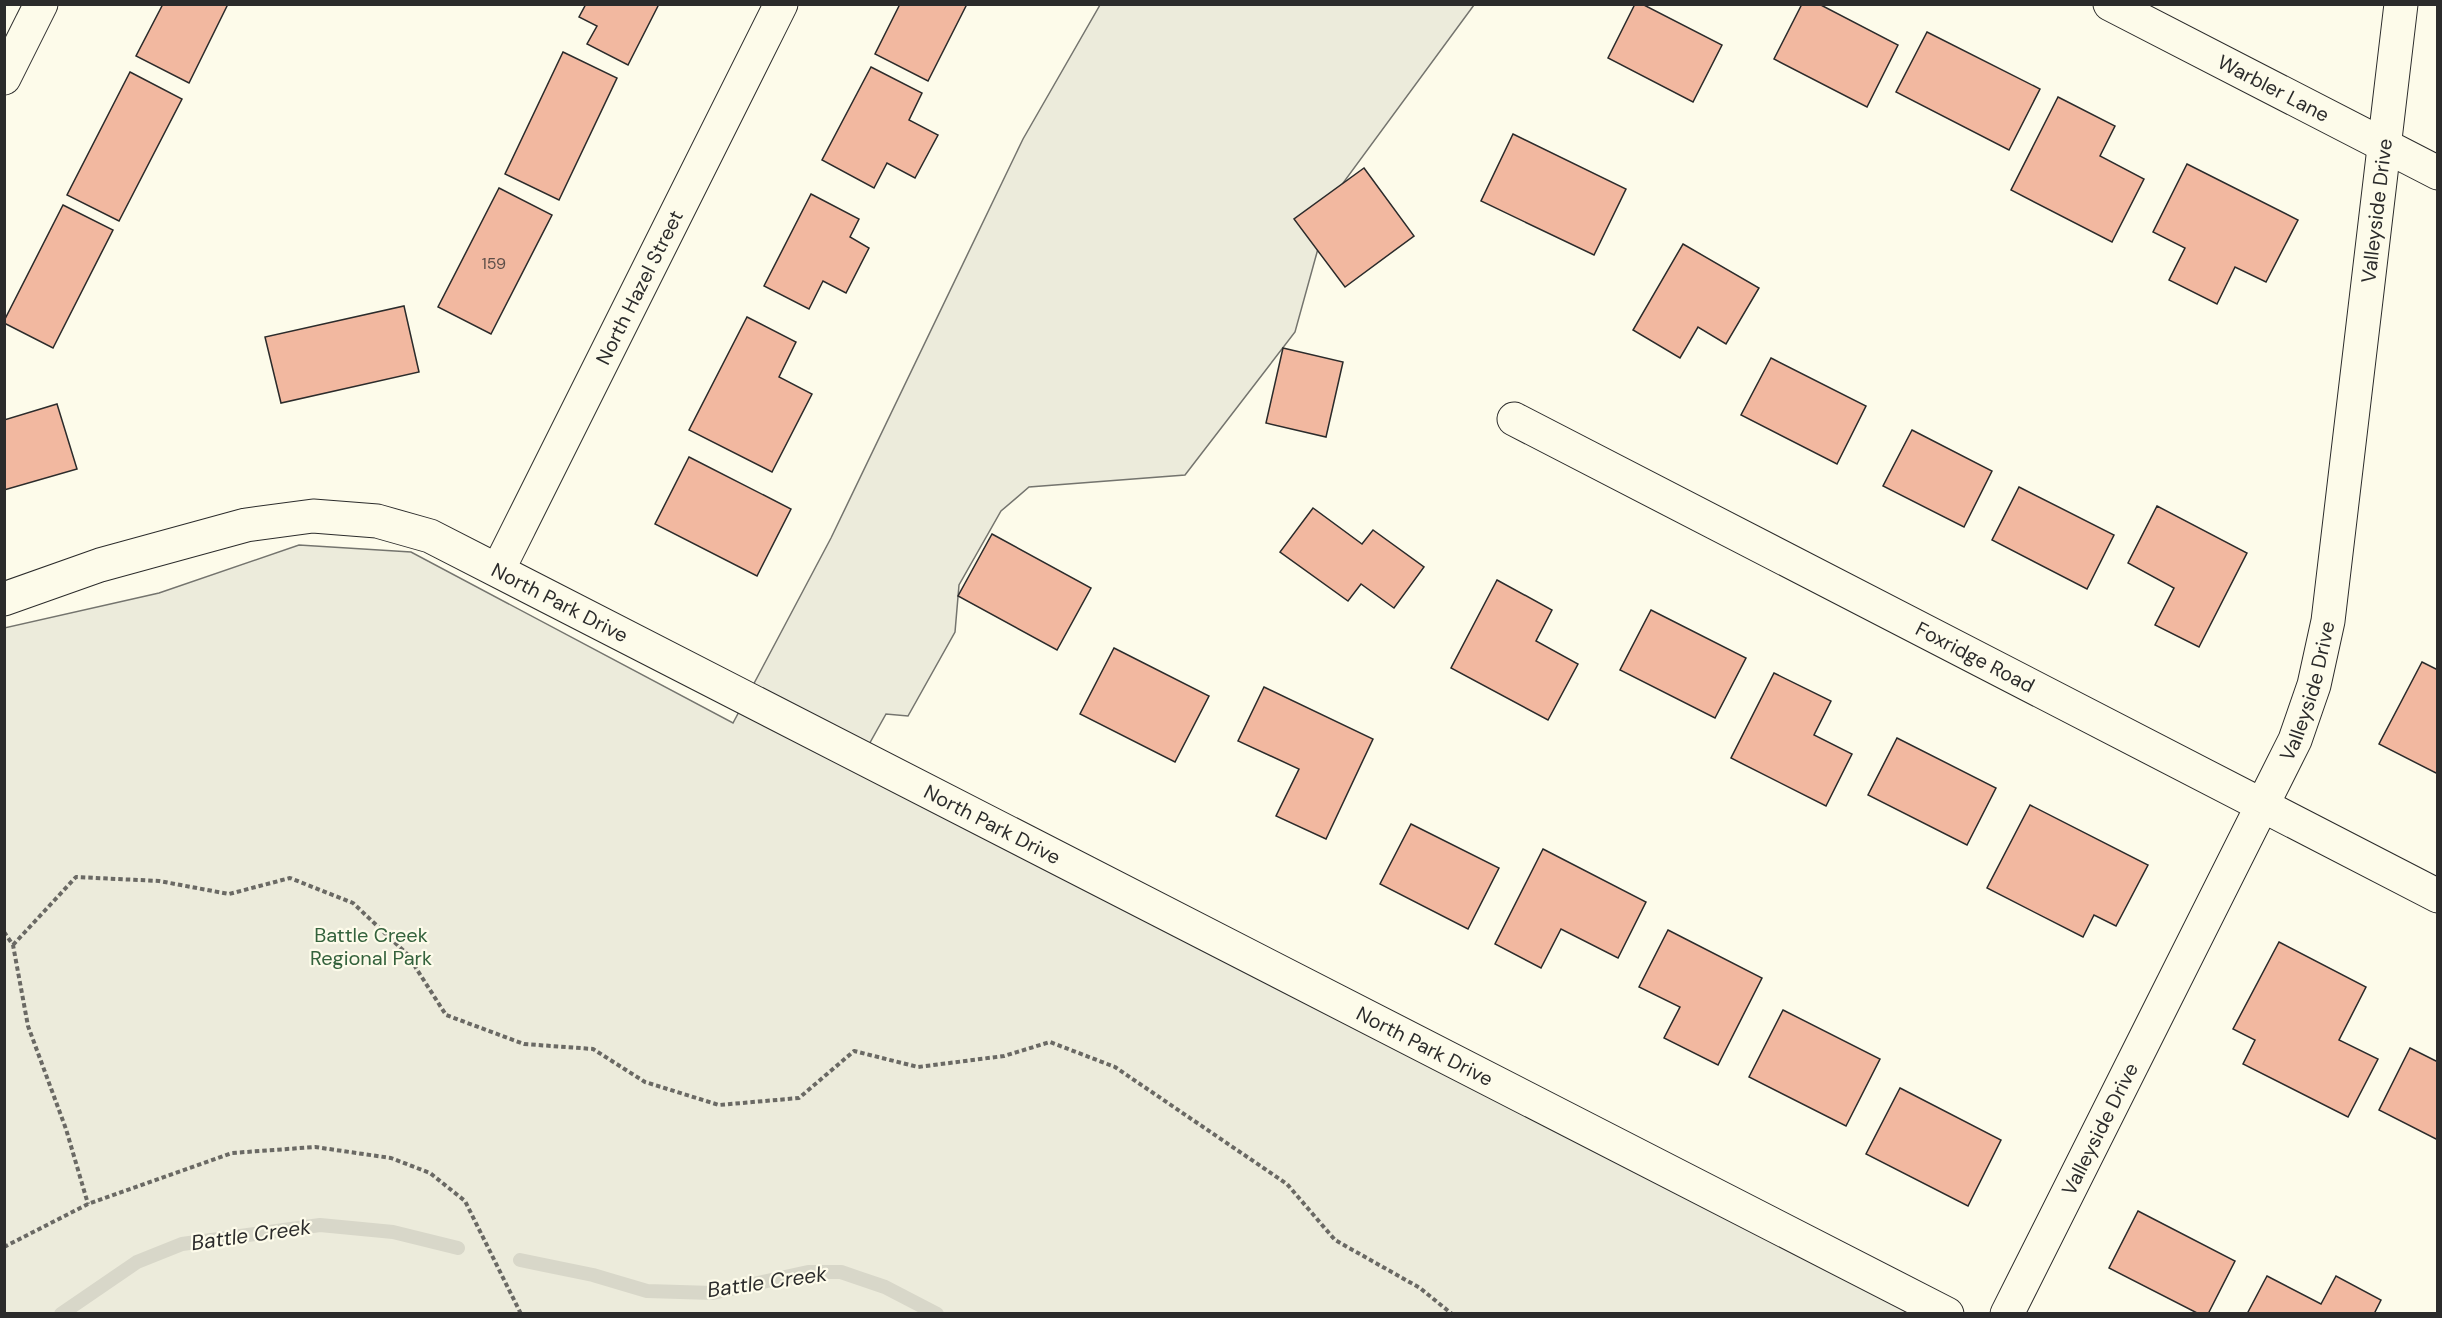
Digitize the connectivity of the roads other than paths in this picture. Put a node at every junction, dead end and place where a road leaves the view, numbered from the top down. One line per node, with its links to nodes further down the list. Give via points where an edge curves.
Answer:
1 (41, 4): 5 (street)
2 (782, 4): 9 (street, North Hazel Street)
3 (2110, 4): 6 (street, Warbler Lane)
4 (2401, 4): 6 (street, Valleyside Drive)
5 (4, 78)
6 (2384, 145): 7 (street, Warbler Lane); 11 (street, Valleyside Drive, via 2328,621 2314,685 2295,740)
7 (2438, 173)
8 (1514, 419): 11 (street, Foxridge Road)
9 (498, 570): 10 (street, North Park Drive, via 430,536 377,521 313,516 235,528 100,565); 13 (street, North Park Drive)
10 (4, 599)
11 (2262, 804): 12 (street, Foxridge Road); 14 (street, Valleyside Drive)
12 (2438, 896)
13 (1947, 1314)
14 (2007, 1314)

